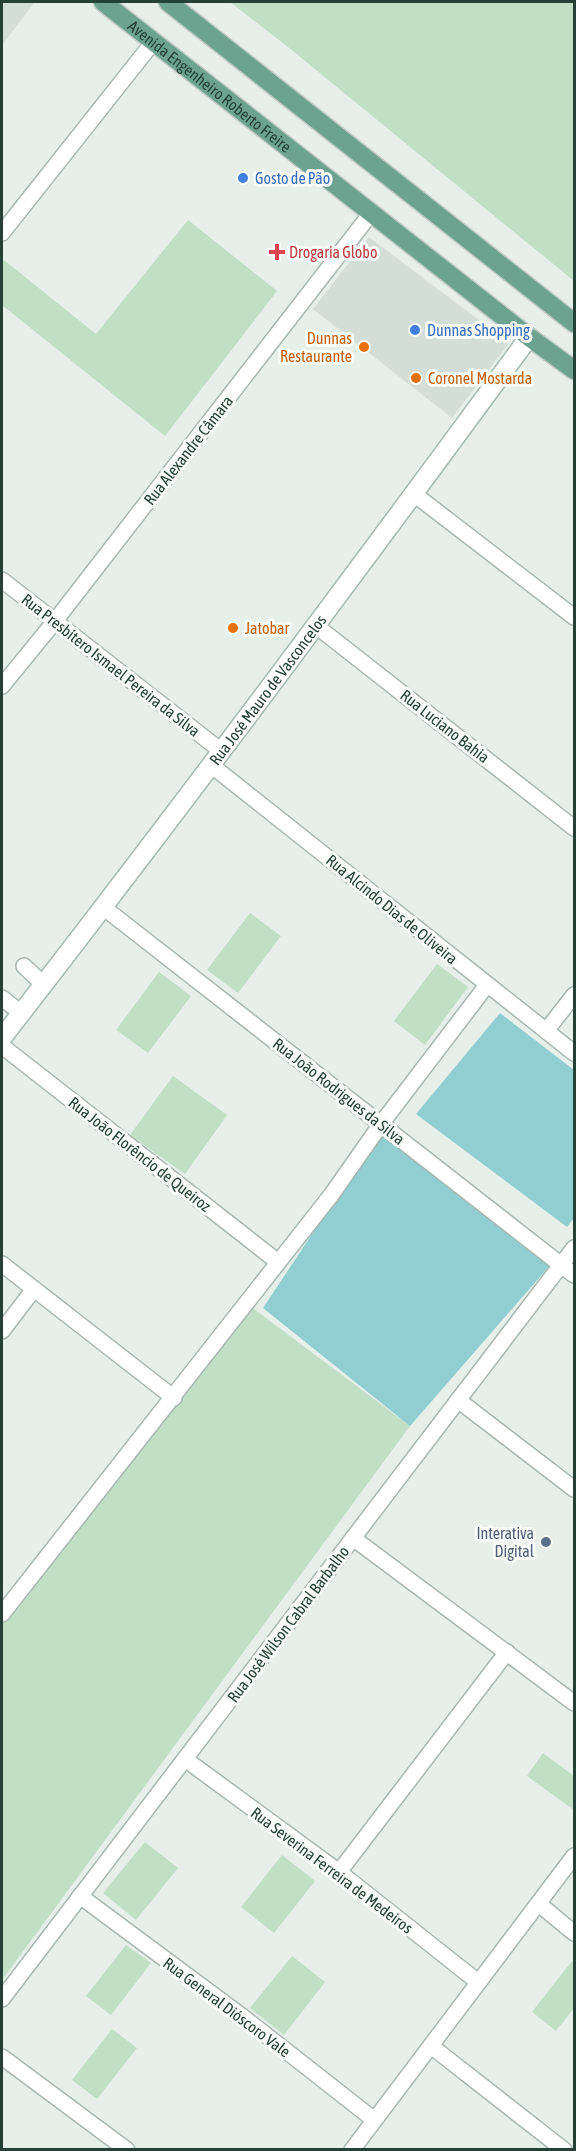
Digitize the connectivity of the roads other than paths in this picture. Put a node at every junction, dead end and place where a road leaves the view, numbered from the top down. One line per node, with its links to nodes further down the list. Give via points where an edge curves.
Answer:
1 (103, 2): 3 (main road, Avenida Engenheiro Roberto Freire)
2 (168, 2): 6 (main road)
3 (154, 41): 4 (main road, Avenida Engenheiro Roberto Freire); 5 (street)
4 (372, 212): 7 (main road, Avenida Engenheiro Roberto Freire); 12 (street, Rua Alexandre Câmara)
5 (2, 233)
6 (574, 323)
7 (529, 337): 8 (main road, Avenida Engenheiro Roberto Freire); 9 (street, Rua José Mauro de Vasconcelos)
8 (574, 370)
9 (414, 494): 11 (street); 13 (street, Rua José Mauro de Vasconcelos)
10 (2, 580): 12 (street, Rua Presbítero Ismael Pereira da Silva)
11 (574, 617)
12 (55, 621): 14 (street, Rua Alexandre Câmara); 15 (street, Rua Presbítero Ismael Pereira da Silva)
13 (315, 625): 15 (street, Rua José Mauro de Vasconcelos); 16 (street, Rua Luciano Bahia)
14 (2, 686)
15 (215, 758): 17 (street, Rua José Mauro de Vasconcelos); 20 (street, Rua Alcindo Dias de Oliveira)
16 (574, 828)
17 (103, 907): 19 (street, Rua José Mauro de Vasconcelos); 28 (street, Rua João Rodrigues da Silva)
18 (24, 966): 19 (street)
19 (44, 984): 23 (street, Rua José Mauro de Vasconcelos)
20 (487, 984): 24 (street, Rua Alcindo Dias de Oliveira); 28 (street)
21 (574, 995): 24 (street)
22 (2, 998): 23 (street)
23 (21, 1013): 25 (street, Rua José Mauro de Vasconcelos)
24 (546, 1031): 27 (street, Rua Alcindo Dias de Oliveira)
25 (2, 1038)
26 (2, 1046): 30 (street, Rua João Florêncio de Queiroz)
27 (574, 1053)
28 (381, 1124): 30 (street); 32 (street, Rua João Rodrigues da Silva)
29 (574, 1248): 32 (street, Rua José Wilson Cabral Barbalho)
30 (278, 1262): 36 (street)
31 (2, 1264): 34 (street)
32 (561, 1265): 33 (street, Rua João Rodrigues da Silva); 37 (street, Rua José Wilson Cabral Barbalho)
33 (574, 1275)
34 (34, 1289): 35 (street); 36 (street)
35 (2, 1332)
36 (174, 1398): 40 (street)
37 (458, 1400): 38 (street); 39 (street, Rua José Wilson Cabral Barbalho)
38 (574, 1489)
39 (353, 1538): 41 (street); 43 (street, Rua José Wilson Cabral Barbalho)
40 (2, 1614)
41 (507, 1652): 42 (street); 45 (street)
42 (574, 1703)
43 (185, 1759): 45 (street, Rua Severina Ferreira de Medeiros); 46 (street, Rua José Wilson Cabral Barbalho)
44 (574, 1856): 47 (street)
45 (339, 1872): 49 (street, Rua Severina Ferreira de Medeiros)
46 (80, 1896): 50 (street, Rua José Wilson Cabral Barbalho); 53 (street, Rua General Dióscoro Vale)
47 (539, 1904): 48 (street); 49 (street)
48 (574, 1933)
49 (478, 1982): 51 (street)
50 (2, 2000)
51 (431, 2046): 53 (street); 56 (street)
52 (2, 2057): 54 (street)
53 (374, 2119): 55 (street)
54 (127, 2150)
55 (351, 2150)
56 (564, 2150)

